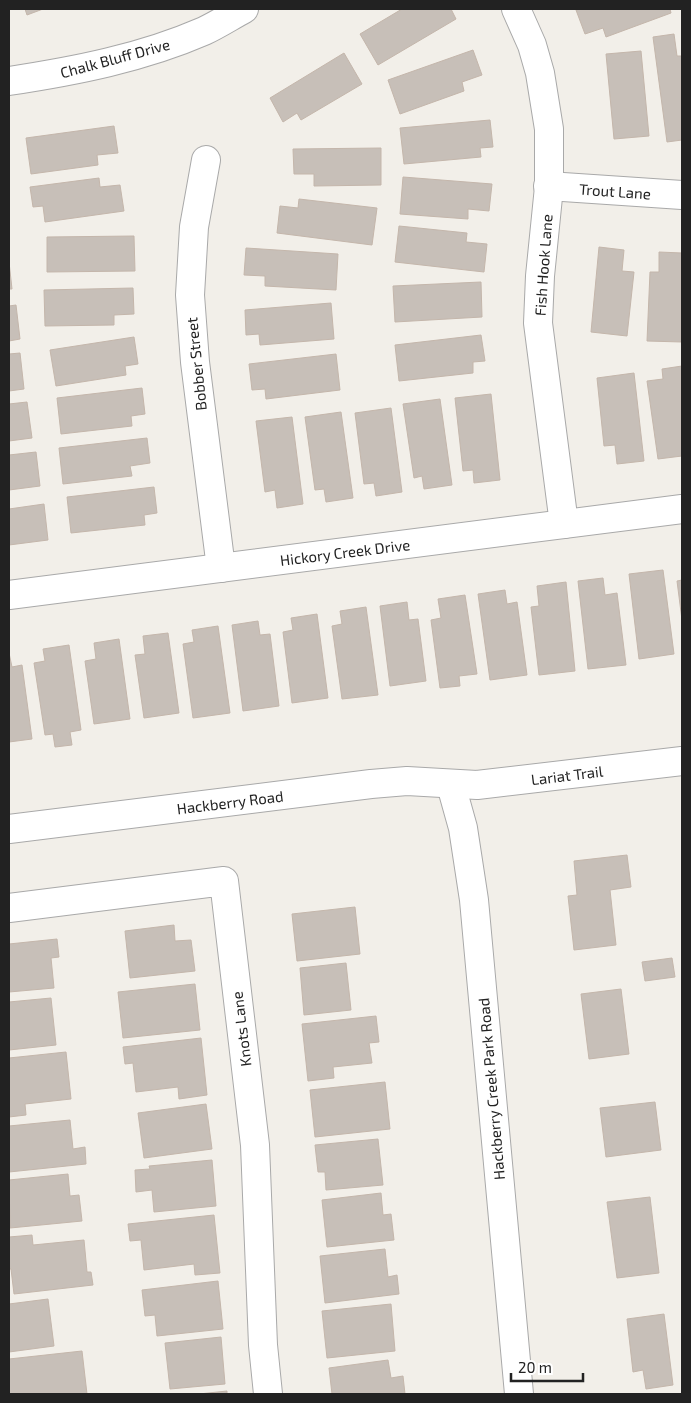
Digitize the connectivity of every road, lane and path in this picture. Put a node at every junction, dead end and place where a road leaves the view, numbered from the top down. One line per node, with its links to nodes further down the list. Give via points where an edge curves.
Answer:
1 (244, 9): 3 (street, Chalk Bluff Drive)
2 (516, 9): 6 (street, Fish Hook Lane, via 532,45 546,101 550,158)
3 (200, 20): 4 (street, Chalk Bluff Drive, via 138,55 72,71)
4 (9, 81)
5 (206, 160): 10 (street, Bobber Street, via 194,226 190,303 194,362)
6 (548, 186): 7 (street, Trout Lane); 9 (street, Fish Hook Lane, via 538,323)
7 (682, 195)
8 (682, 509): 9 (street, Hickory Creek Drive)
9 (564, 524): 10 (street, Hickory Creek Drive)
10 (221, 568): 11 (street, Hickory Creek Drive)
11 (9, 595)
12 (682, 762): 13 (street, Lariat Trail, via 477,785)
13 (451, 785): 14 (street, Hackberry Road, via 407,781 370,784); 17 (street, Hackberry Creek Park Road, via 463,828 474,900)
14 (9, 829)
15 (9, 908): 16 (street, Knots Lane, via 224,881 255,1145 262,1336)
16 (268, 1394)
17 (519, 1394)

